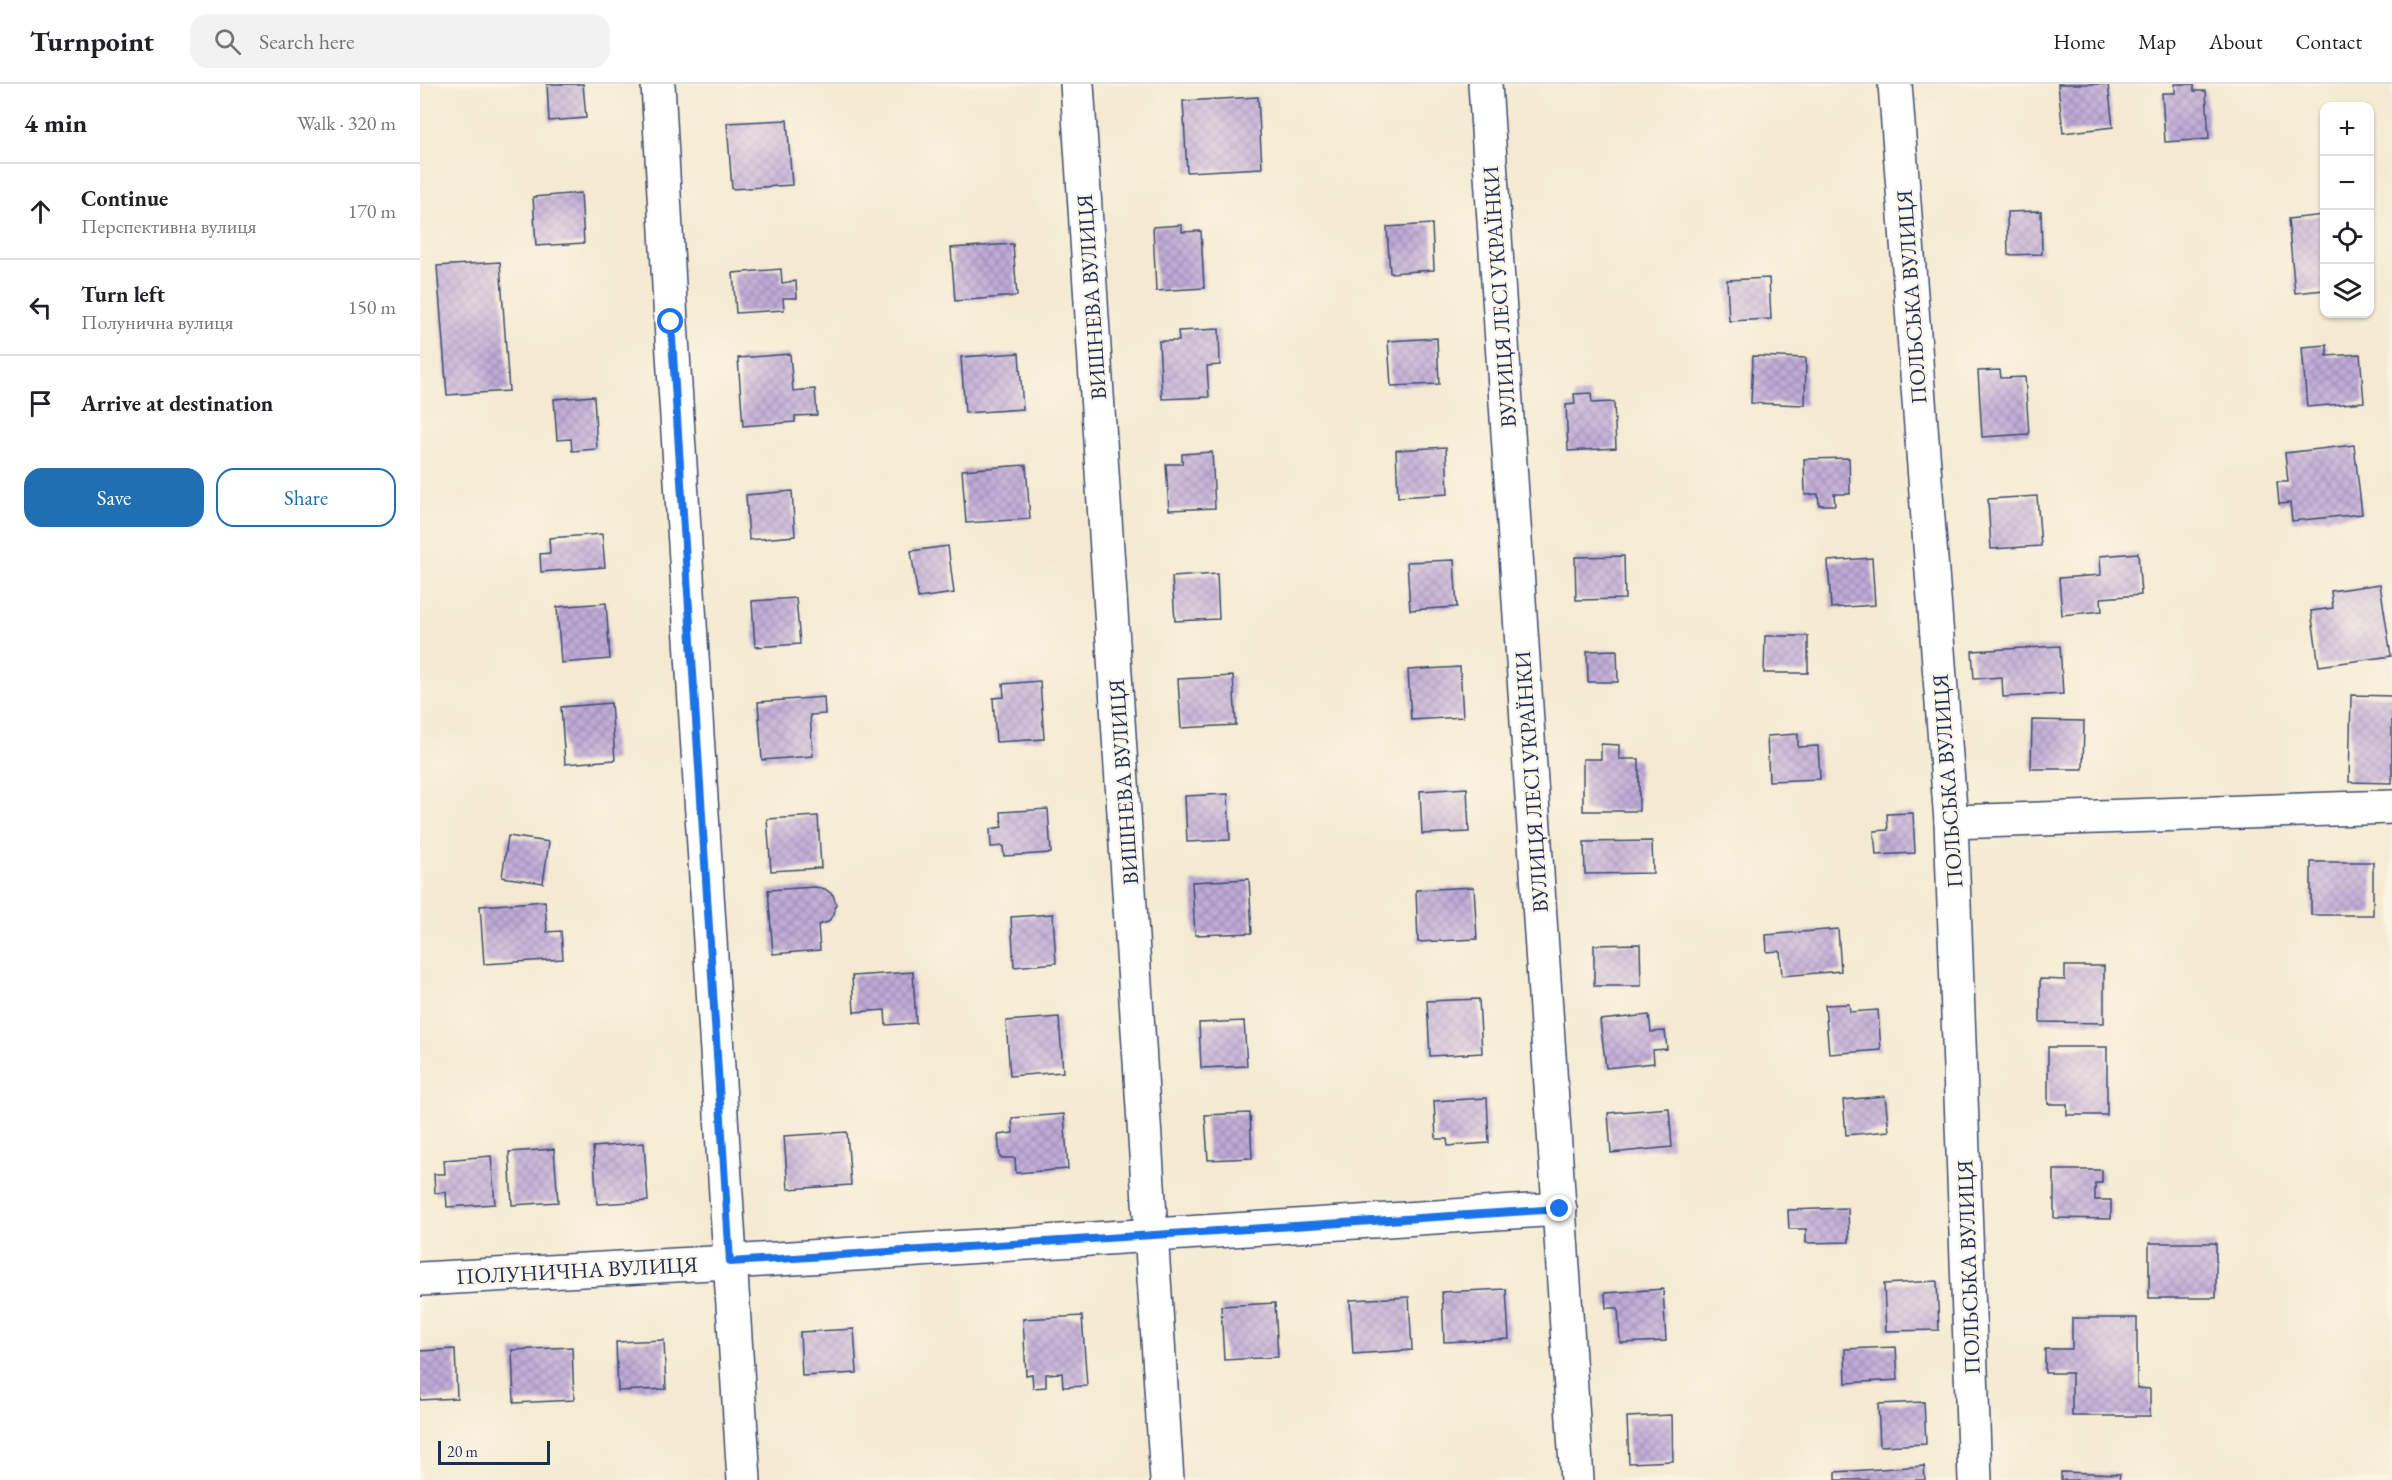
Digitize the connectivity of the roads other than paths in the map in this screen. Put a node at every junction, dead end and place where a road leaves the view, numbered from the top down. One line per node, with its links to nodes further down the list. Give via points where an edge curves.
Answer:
1 (658, 84): 9 (street)
2 (1077, 84): 8 (street, ВИШНЕВА ВУЛИЦЯ)
3 (1485, 84): 7 (street, ВУЛИЦЯ ЛЕСІ УКРАЇНКИ)
4 (1895, 84): 6 (street, ПОЛЬСЬКА ВУЛИЦЯ)
5 (2392, 807): 6 (street)
6 (1951, 822): 14 (street, ПОЛЬСЬКА ВУЛИЦЯ)
7 (1560, 1209): 8 (street, ПОЛУНИЧНА ВУЛИЦЯ); 13 (street, ВУЛИЦЯ ЛЕСІ УКРАЇНКИ)
8 (1153, 1235): 9 (street, ПОЛУНИЧНА ВУЛИЦЯ); 12 (street, ВИШНЕВА ВУЛИЦЯ)
9 (730, 1262): 10 (street, ПОЛУНИЧНА ВУЛИЦЯ); 11 (street)
10 (420, 1279)
11 (744, 1480)
12 (1167, 1480)
13 (1576, 1480)
14 (1975, 1480)

